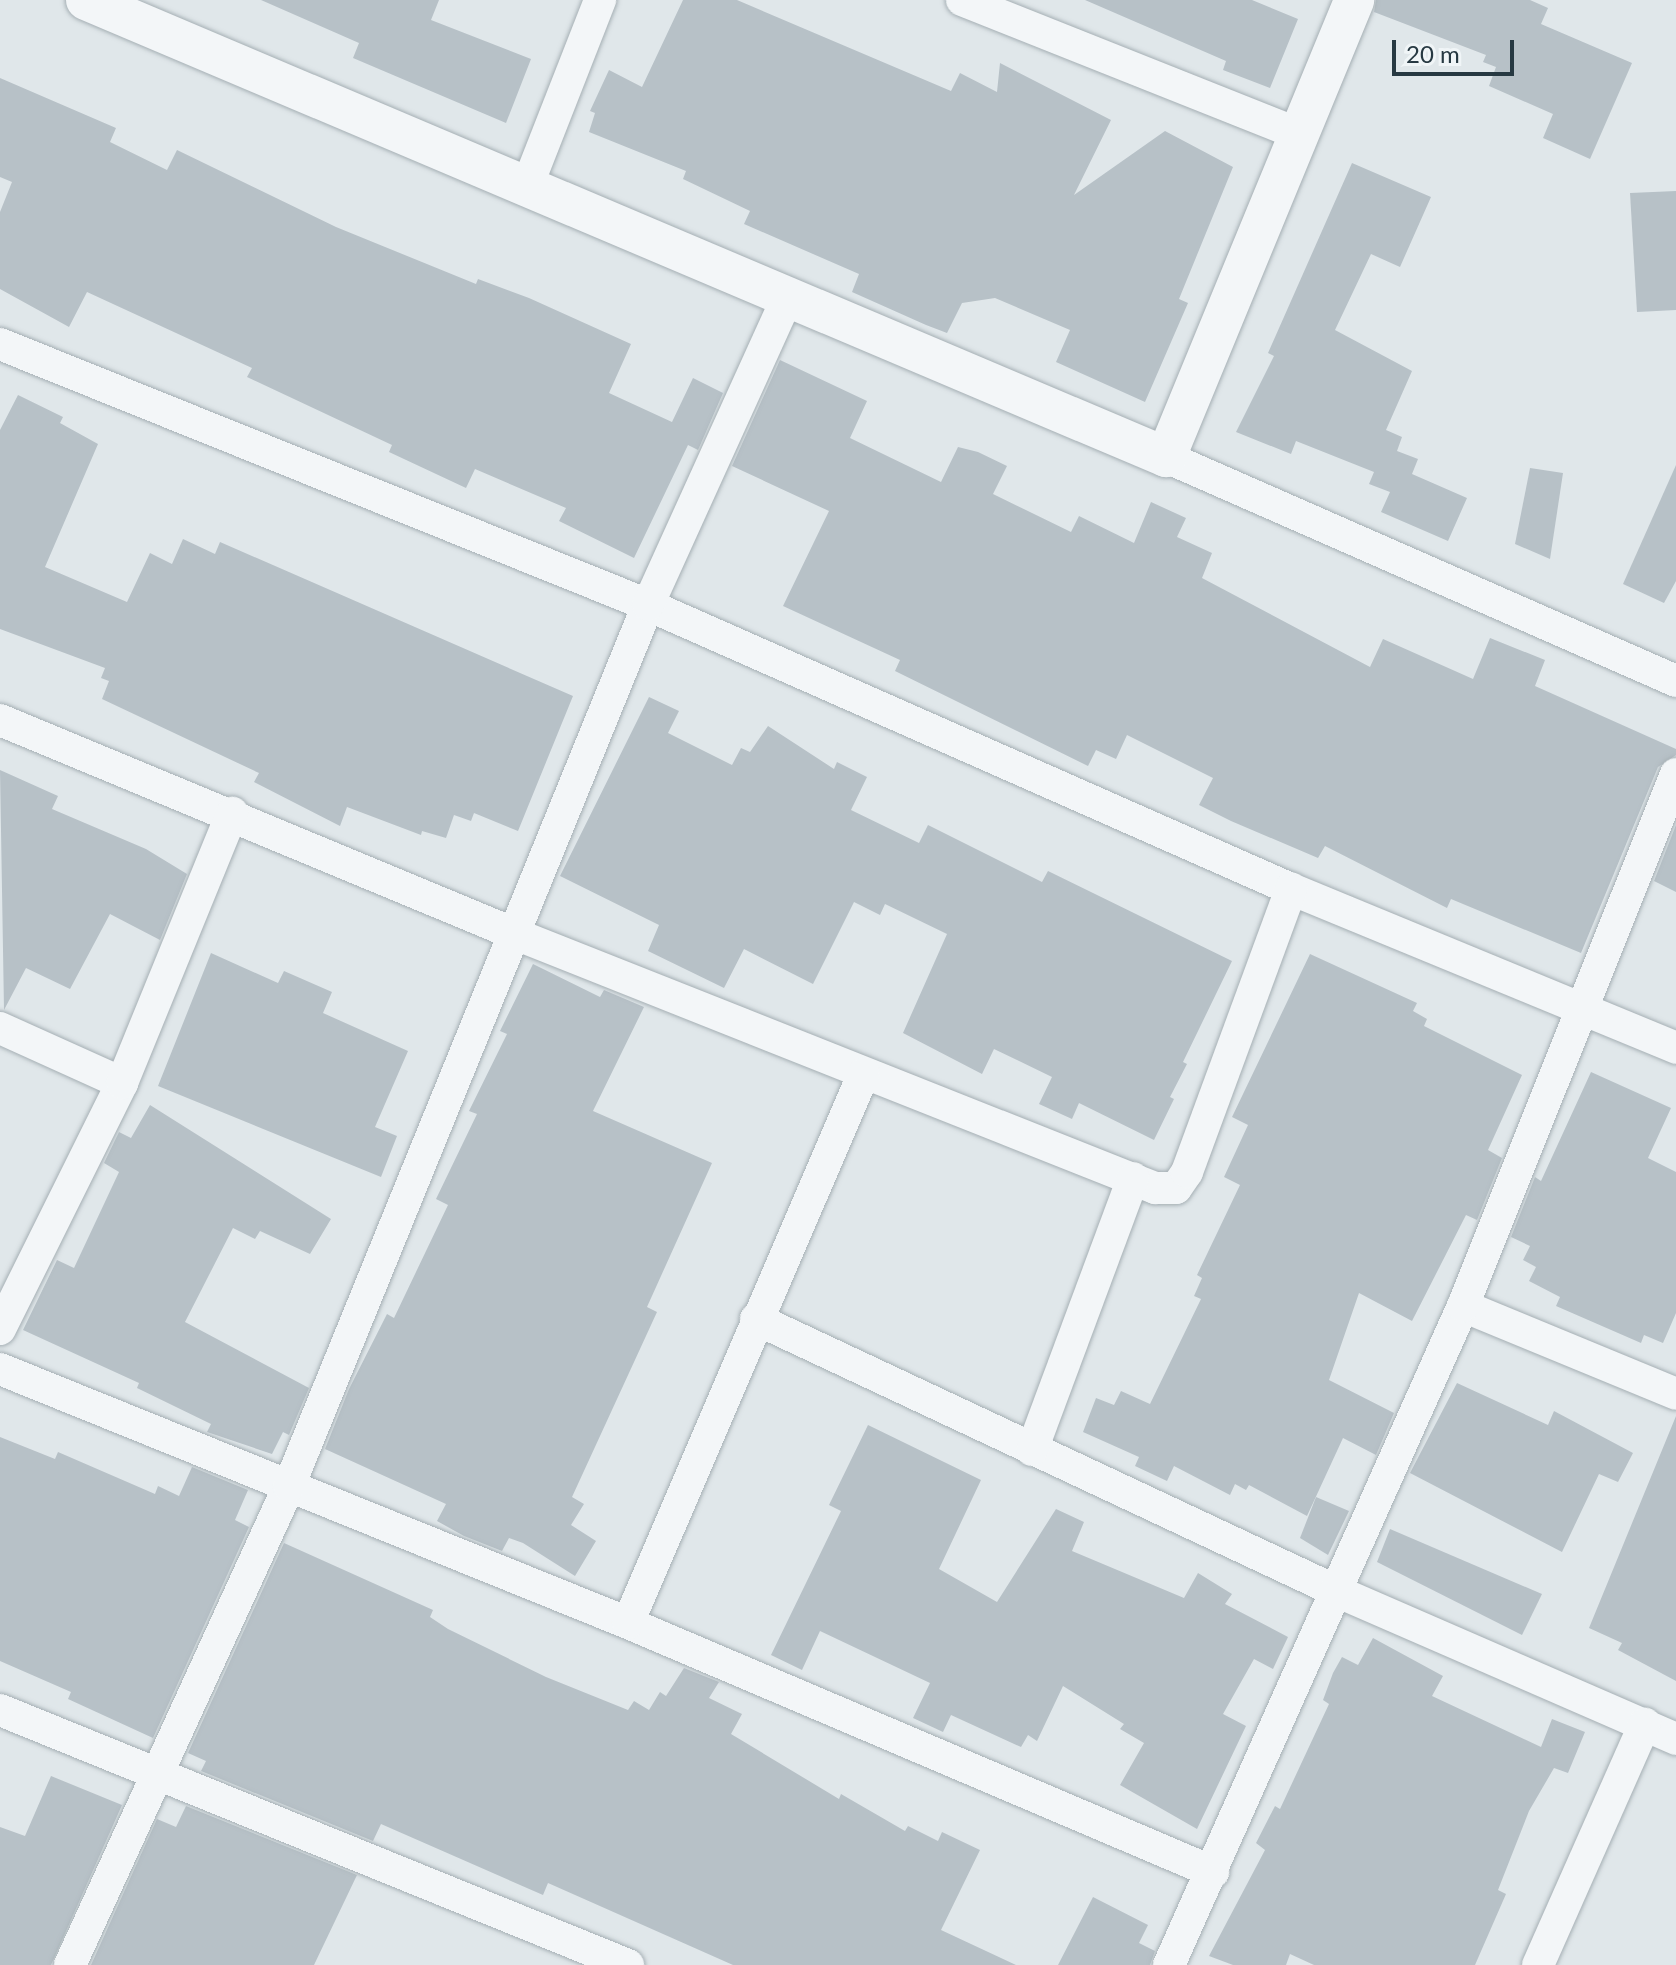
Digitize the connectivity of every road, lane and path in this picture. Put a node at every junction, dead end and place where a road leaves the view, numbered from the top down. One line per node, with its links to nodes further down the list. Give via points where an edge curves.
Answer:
1 (86, 0): 6 (street)
2 (600, 0): 6 (street)
3 (962, 0): 5 (street)
4 (1354, 0): 5 (street)
5 (1299, 134): 9 (street)
6 (528, 184): 7 (street)
7 (788, 296): 9 (street); 10 (street)
8 (0, 344): 10 (street)
9 (1166, 457): 11 (street)
10 (648, 605): 15 (street); 16 (street)
11 (1676, 681)
12 (0, 720): 14 (street)
13 (1676, 774): 17 (street)
14 (232, 813): 16 (street); 21 (street)
15 (1291, 889): 17 (street); 22 (street, via 1187,1172 1176,1188 1155,1188)
16 (515, 934): 20 (street); 29 (street)
17 (1583, 1008): 19 (street); 23 (street)
18 (0, 1028): 21 (street)
19 (1676, 1048)
20 (864, 1073): 22 (street); 24 (street)
21 (122, 1083): 25 (street)
22 (1133, 1178): 28 (street)
23 (1463, 1306): 27 (street); 30 (street)
24 (756, 1319): 28 (street); 31 (street)
25 (0, 1329)
26 (0, 1369): 29 (street)
27 (1676, 1394)
28 (1032, 1450): 30 (street)
29 (289, 1486): 31 (street); 35 (street)
30 (1336, 1591): 33 (street); 36 (street)
31 (628, 1623): 36 (street)
32 (0, 1710): 35 (street)
33 (1645, 1724): 34 (street); 40 (street)
34 (1676, 1739)
35 (156, 1774): 37 (street); 38 (street)
36 (1213, 1872): 39 (street)
37 (70, 1965)
38 (628, 1965)
39 (1169, 1965)
40 (1538, 1965)

